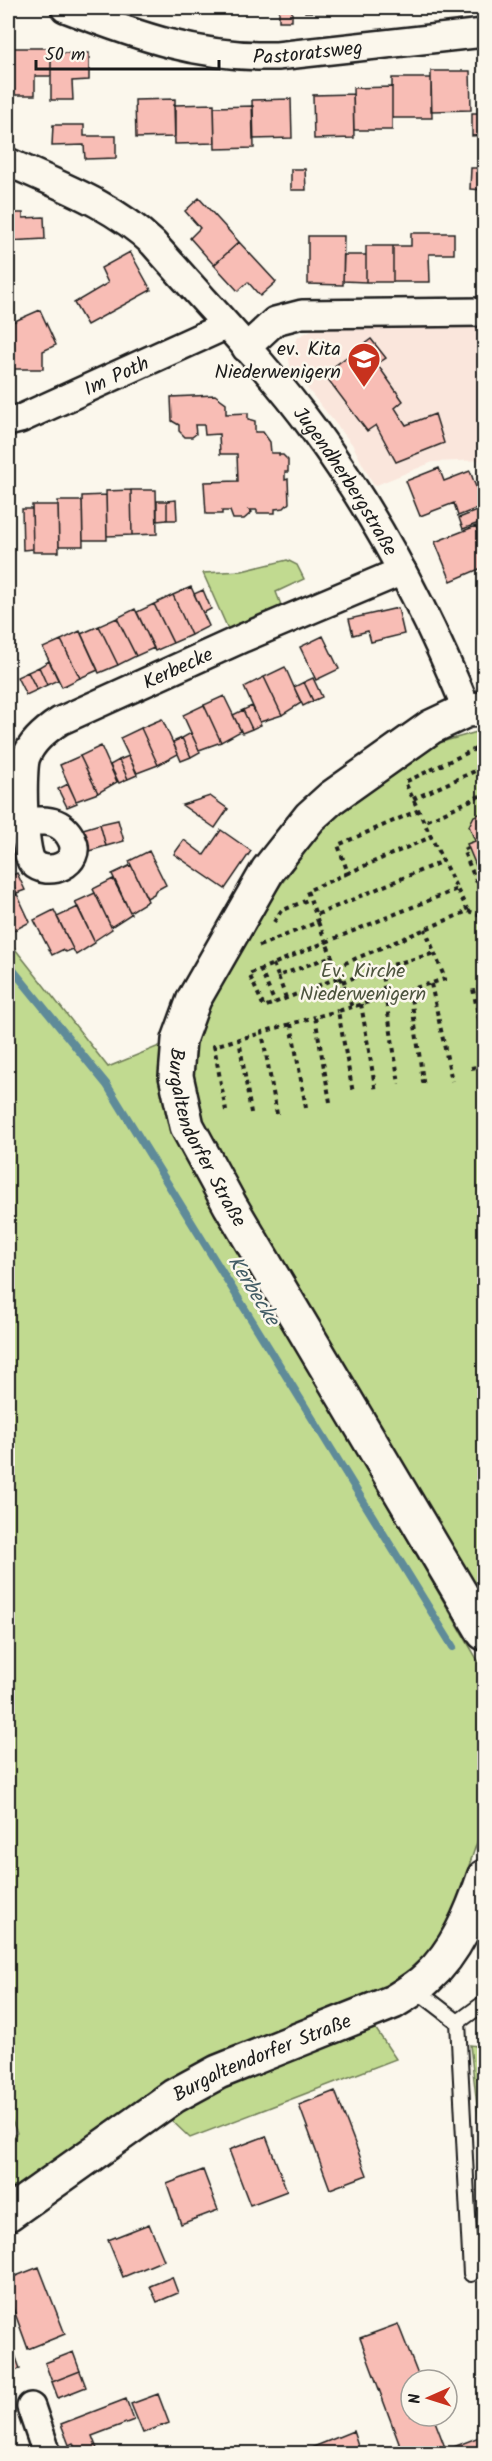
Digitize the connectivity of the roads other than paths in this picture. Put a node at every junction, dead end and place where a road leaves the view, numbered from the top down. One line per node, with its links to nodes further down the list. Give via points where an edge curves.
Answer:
1 (65, 8): 2 (street, Pastoratsweg, via 148,39 247,57)
2 (484, 33)
3 (8, 162): 5 (street, Jugendherbergstraße, via 116,213 137,228)
4 (484, 312): 6 (street, via 302,314 275,321)
5 (225, 326): 6 (street, Jugendherbergstraße); 7 (street, Im Poth)
6 (246, 348): 8 (street, Jugendherbergstraße, via 325,446 361,498)
7 (8, 422)
8 (402, 571): 9 (street, Jugendherbergstraße); 10 (street, Kerbecke, via 60,721 39,737 24,763)
9 (476, 709): 11 (main road, Burgaltendorfer Straße, via 431,727 310,817 268,870 194,999 179,1040 176,1076 187,1126 230,1205)
10 (25, 821)
11 (484, 1633)
12 (484, 1877): 13 (main road, Burgaltendorfer Straße, via 459,1936 440,1964)
13 (415, 1988): 15 (lane); 16 (main road, Burgaltendorfer Straße, via 393,2002 218,2072 174,2096)
14 (484, 2003): 15 (lane)
15 (458, 2022): 17 (lane)
16 (8, 2214)
17 (471, 2274)
18 (31, 2407): 19 (street)
19 (48, 2454)

